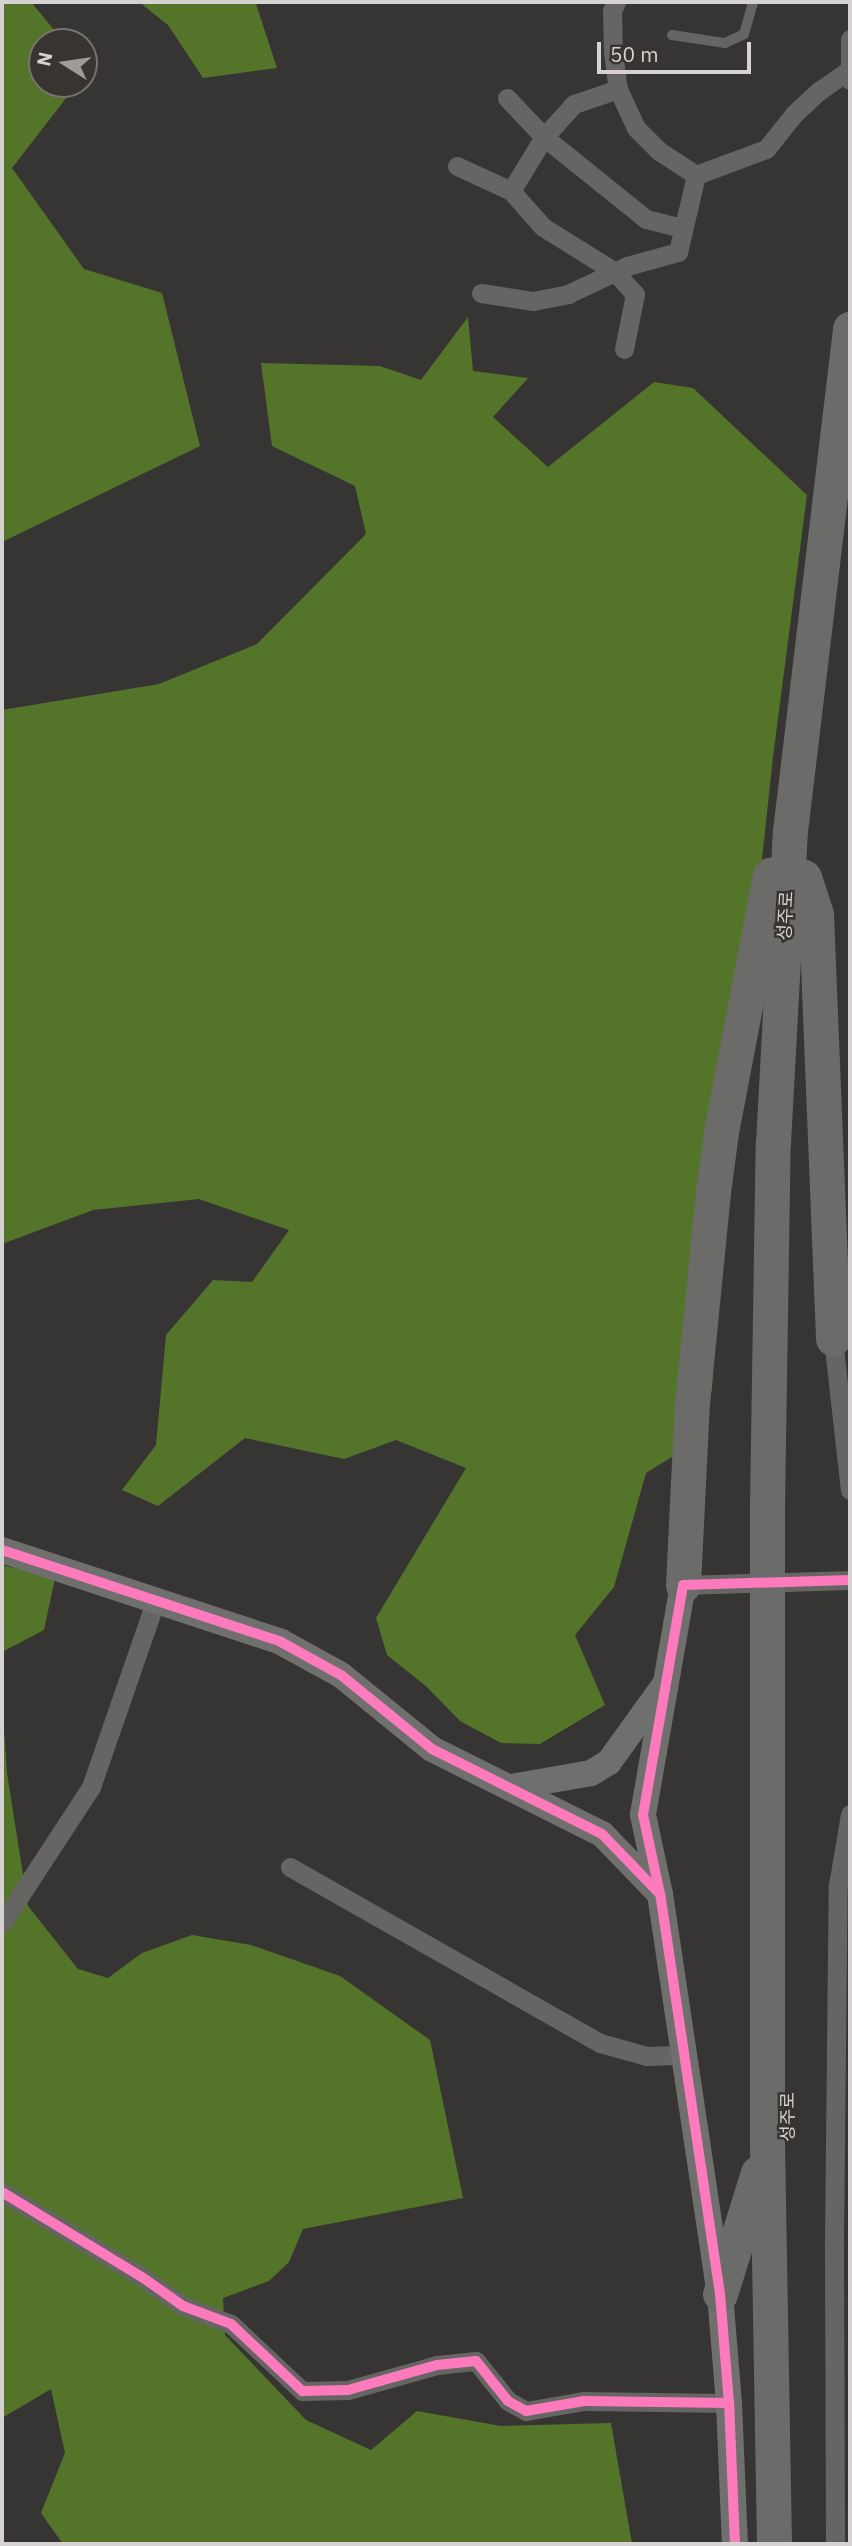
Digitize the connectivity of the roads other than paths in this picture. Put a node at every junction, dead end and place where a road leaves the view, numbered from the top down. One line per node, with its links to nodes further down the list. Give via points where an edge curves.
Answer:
1 (616, 2): 6 (street, via 612,11)
2 (753, 2): 3 (lane, via 744,34 725,43)
3 (672, 35)
4 (850, 39): 5 (street)
5 (849, 75): 10 (street, via 819,90 766,149)
6 (618, 89): 8 (street, via 574,104); 10 (street, via 636,128 659,151)
7 (507, 98): 8 (street)
8 (544, 137): 11 (street); 12 (street, via 646,219)
9 (457, 166): 11 (street)
10 (696, 175): 12 (street)
11 (510, 191): 13 (street, via 542,227)
12 (683, 229): 13 (street, via 678,252)
13 (615, 272): 14 (street, via 568,294 533,301); 16 (street, via 635,294)
14 (481, 293)
15 (850, 329): 18 (highway, 성주로)
16 (624, 349)
17 (850, 505): 19 (highway, 성주로, via 826,658)
18 (790, 831): 22 (highway, 성주로, via 773,1143); 25 (highway, via 772,867 721,1132 698,1324)
19 (804, 877): 20 (highway, via 816,914); 22 (highway, 성주로, via 791,1068)
20 (842, 1337): 21 (street)
21 (850, 1490)
22 (775, 1504): 28 (highway)
23 (2, 1550): 26 (street)
24 (850, 1580): 25 (street)
25 (683, 1585): 27 (street)
26 (155, 1602): 29 (street, via 281,1642 341,1675 432,1749); 33 (street, via 91,1787)
27 (666, 1682): 29 (street, via 609,1762 591,1773); 32 (street, via 643,1815)
28 (776, 1691): 35 (highway, 성주로); 41 (highway, 성주로)
29 (511, 1787): 32 (street, via 602,1834)
30 (850, 1814): 42 (street, via 838,1885)
31 (290, 1867): 34 (street, via 600,2043 647,2056)
32 (660, 1894): 34 (street)
33 (2, 1923)
34 (684, 2055): 37 (street)
35 (767, 2147): 37 (highway); 40 (highway, 성주로)
36 (2, 2192): 38 (street, via 183,2306 231,2324 302,2391 348,2390 437,2365 476,2361 508,2401 526,2411 584,2401)
37 (720, 2294): 38 (street)
38 (729, 2403): 39 (street)
39 (736, 2544)
40 (774, 2544)
41 (795, 2544)
42 (835, 2544)

